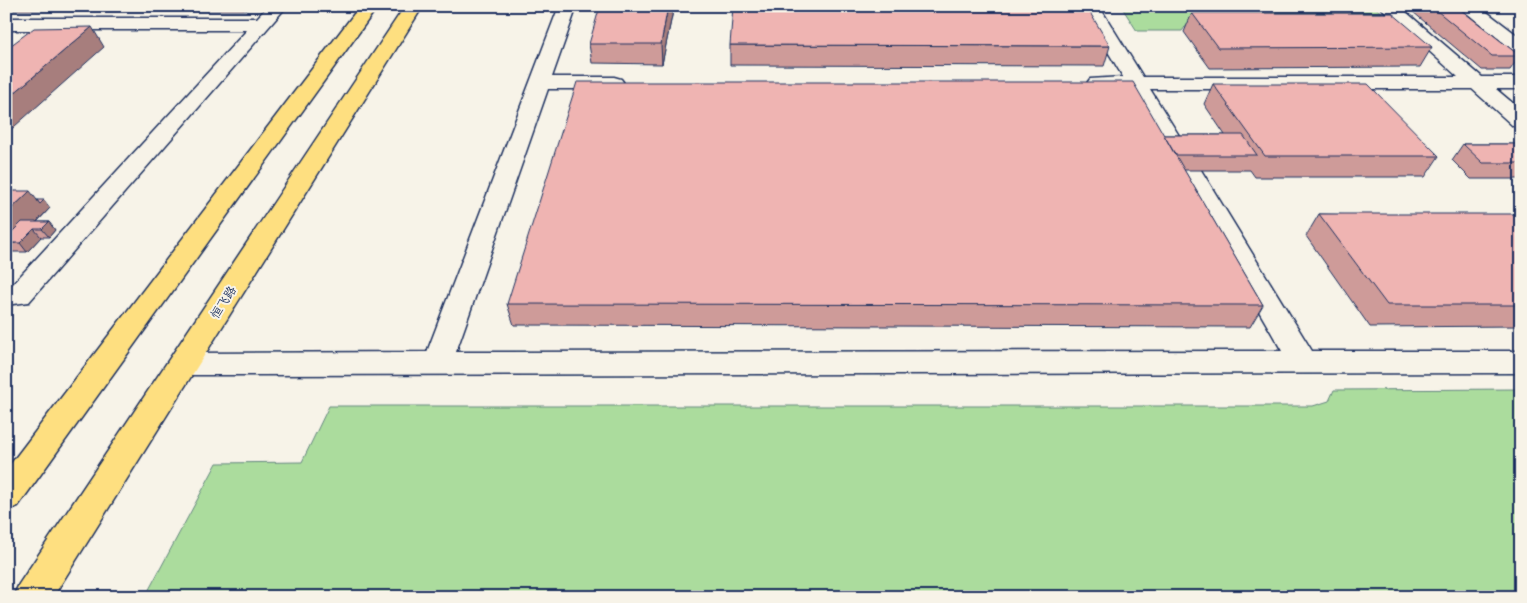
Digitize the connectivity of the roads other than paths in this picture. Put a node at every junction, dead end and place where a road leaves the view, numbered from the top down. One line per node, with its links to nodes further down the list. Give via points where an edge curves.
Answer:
1 (278, 6): 10 (lane)
2 (369, 6): 25 (main road)
3 (414, 6): 24 (main road, 恒飞路)
4 (568, 6): 13 (lane)
5 (1090, 6): 16 (lane)
6 (1388, 6): 17 (lane)
7 (1467, 6): 12 (lane)
8 (6, 24): 9 (lane)
9 (44, 24): 10 (lane); 11 (lane)
10 (262, 24): 20 (lane, via 19,295)
11 (22, 42)
12 (1521, 47)
13 (540, 83): 14 (lane); 23 (lane)
14 (630, 83)
15 (1077, 83): 16 (lane)
16 (1136, 83): 17 (lane); 21 (lane)
17 (1477, 83): 18 (lane); 19 (lane)
18 (1521, 83)
19 (1521, 121)
20 (6, 295)
21 (1304, 362): 22 (lane); 23 (lane)
22 (1521, 362)
23 (438, 363): 24 (lane)
24 (183, 364): 26 (main road, 恒飞路)
25 (6, 496)
26 (32, 597)

